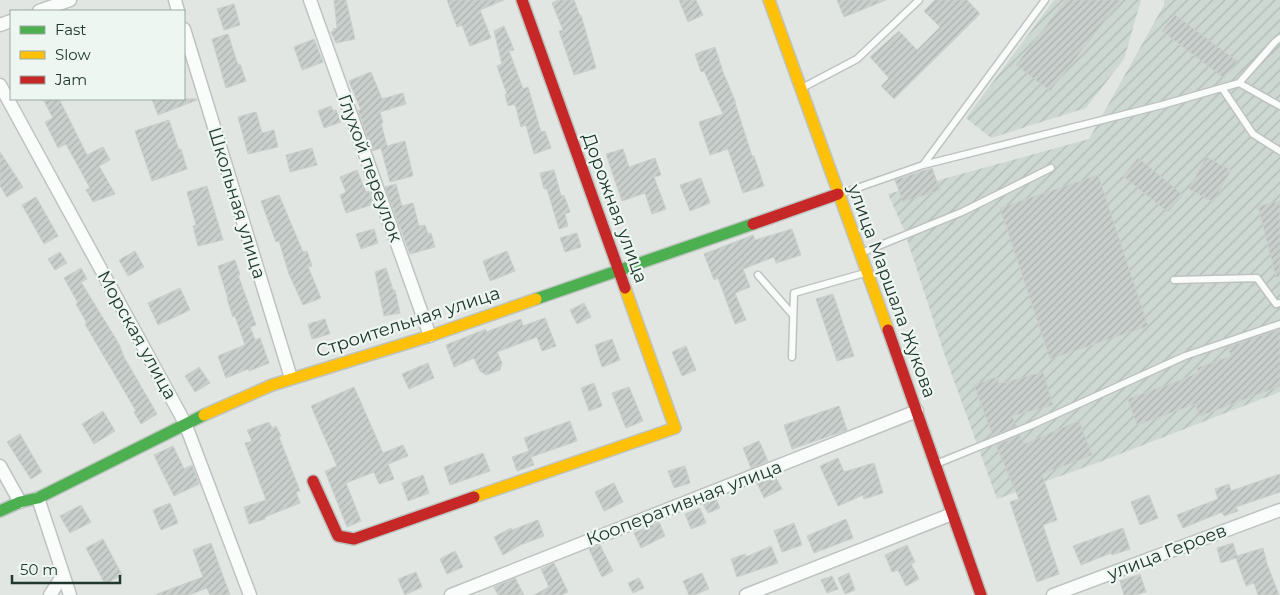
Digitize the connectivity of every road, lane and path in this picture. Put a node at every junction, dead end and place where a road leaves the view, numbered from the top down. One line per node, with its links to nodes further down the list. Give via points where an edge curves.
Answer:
1 (70, 0): 7 (street)
2 (310, 0): 27 (street, Глухой переулок)
3 (522, 0): 20 (street, Дорожная улица)
4 (769, 0): 12 (street, улица Маршала Жукова)
5 (919, 0): 12 (lane, via 857,59)
6 (1045, 0): 16 (lane)
7 (42, 10)
8 (185, 32): 29 (street, Школьная улица)
9 (1280, 38): 10 (lane)
10 (1239, 83): 13 (lane); 14 (lane)
11 (0, 85): 31 (street, Морская улица)
12 (800, 88): 18 (street, улица Маршала Жукова)
13 (1222, 88): 15 (lane, via 1253,134); 16 (lane)
14 (1280, 106)
15 (1280, 151)
16 (922, 165): 18 (lane)
17 (1051, 168): 19 (lane, via 962,212)
18 (838, 194): 19 (street, улица Маршала Жукова); 20 (street, Строительная улица)
19 (860, 253): 21 (street, улица Маршала Жукова)
20 (619, 271): 27 (street, Строительная улица); 34 (street, Дорожная улица, via 675,428 354,539 338,536)
21 (866, 272): 25 (lane, via 794,293); 30 (street, улица Маршала Жукова)
22 (758, 275): 25 (lane)
23 (1174, 280): 24 (lane, via 1257,278 1276,304)
24 (1280, 303)
25 (794, 316): 28 (lane)
26 (1280, 324): 32 (lane, via 1185,356 1032,425)
27 (430, 336): 29 (street, Строительная улица)
28 (792, 357)
29 (291, 378): 31 (street, Строительная улица)
30 (917, 411): 32 (street, улица Маршала Жукова); 44 (street, Кооперативная улица)
31 (185, 423): 35 (street, Строительная улица); 43 (street, Морская улица)
32 (935, 464): 39 (street, улица Маршала Жукова)
33 (0, 466): 36 (street)
34 (313, 481)
35 (38, 498): 36 (street, Строительная улица); 40 (street)
36 (20, 502): 38 (street, Строительная улица)
37 (1280, 510): 47 (street, улица Героев)
38 (0, 511)
39 (952, 514): 45 (street); 46 (street, улица Маршала Жукова)
40 (63, 576): 41 (street); 42 (street)
41 (50, 595)
42 (70, 595)
43 (250, 595)
44 (451, 595)
45 (746, 595)
46 (980, 595)
47 (1053, 595)

